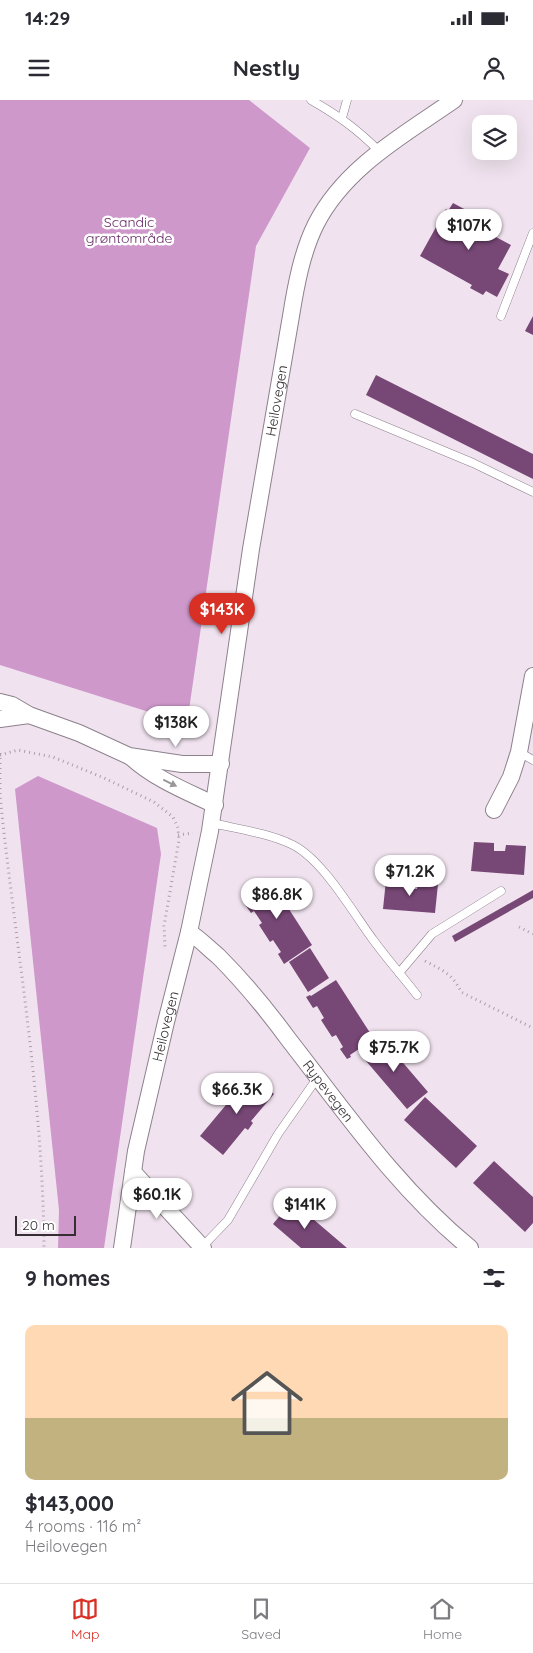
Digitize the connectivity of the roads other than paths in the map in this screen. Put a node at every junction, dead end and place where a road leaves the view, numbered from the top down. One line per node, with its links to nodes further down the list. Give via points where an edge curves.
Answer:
1 (311, 100): 4 (lane)
2 (347, 100): 4 (lane)
3 (454, 100): 5 (street, Heilovegen)
4 (342, 118): 5 (lane)
5 (380, 152): 16 (street, Heilovegen, via 360,168 328,203 315,225 298,278 249,558)
6 (533, 233): 7 (lane)
7 (501, 316)
8 (355, 414): 9 (lane)
9 (533, 492)
10 (533, 676): 15 (street)
11 (0, 702): 12 (street)
12 (29, 715): 13 (street); 14 (street)
13 (0, 719)
14 (130, 756): 16 (street, via 182,764); 17 (street, one-way to 17, via 163,780)
15 (526, 756): 18 (street)
16 (221, 764): 17 (street, Heilovegen)
17 (215, 805): 19 (street, Heilovegen)
18 (494, 810)
19 (212, 823): 21 (street, Heilovegen); 22 (lane, via 272,837 305,854 321,870)
20 (501, 891): 22 (lane, via 432,934)
21 (189, 932): 24 (street, Rypevegen, via 198,937 255,995); 25 (street, Heilovegen)
22 (399, 973): 23 (lane)
23 (418, 995)
24 (318, 1077): 27 (lane, via 278,1134 228,1220); 28 (street, Rypevegen, via 397,1178 445,1228)
25 (133, 1172): 26 (street, Heilovegen); 27 (street)
26 (122, 1248)
27 (203, 1248)
28 (470, 1248)

